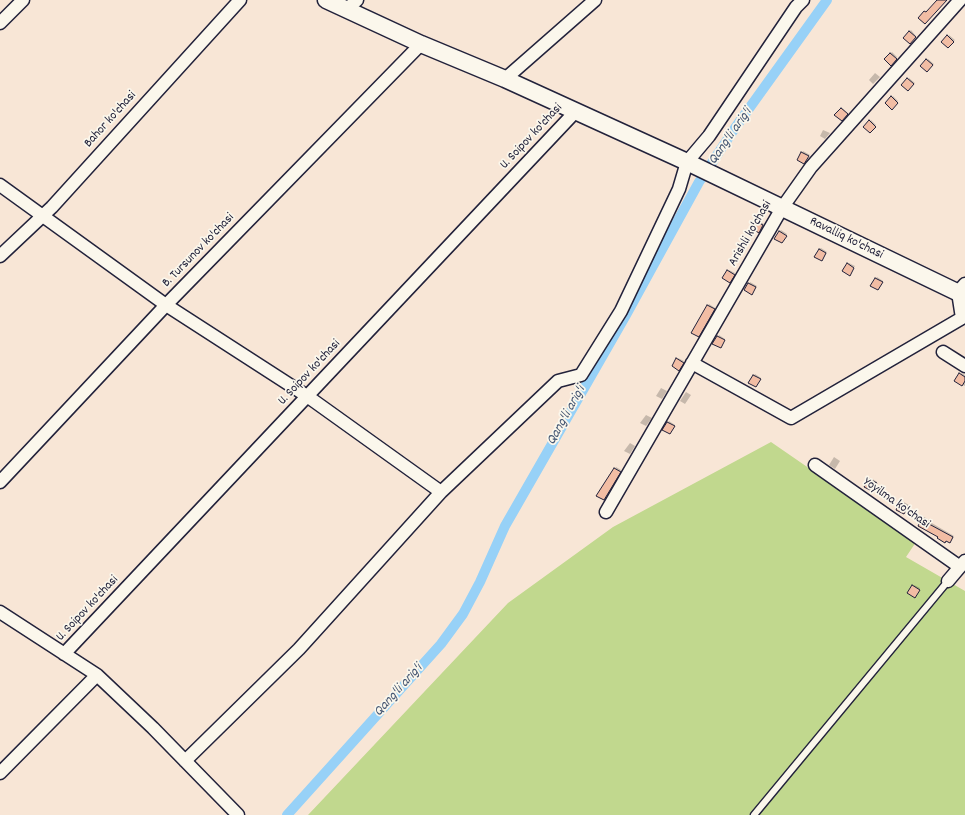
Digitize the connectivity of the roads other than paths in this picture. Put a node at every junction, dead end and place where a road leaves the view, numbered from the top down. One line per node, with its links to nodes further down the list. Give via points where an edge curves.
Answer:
1 (23, 0): 8 (street)
2 (240, 0): 15 (street, Bahor ko'chasi)
3 (326, 0): 7 (street, Ravalliq ko'chasi)
4 (595, 0): 10 (street)
5 (803, 0): 12 (street)
6 (960, 0): 14 (street, Arishli ko'chasi, via 811,167)
7 (352, 4): 9 (street, Ravalliq ko'chasi)
8 (0, 23)
9 (421, 44): 10 (street, Ravalliq ko'chasi); 18 (street, B. Tursunov ko'chasi)
10 (505, 79): 11 (street, Ravalliq ko'chasi)
11 (576, 111): 12 (street, Ravalliq ko'chasi); 22 (street, U. Soipov ko'chasi)
12 (689, 163): 14 (street, Ravalliq ko'chasi); 25 (street, via 621,311 581,375 558,381)
13 (0, 185): 15 (street)
14 (782, 208): 17 (street, Ravalliq ko'chasi); 20 (street, Arishli ko'chasi)
15 (43, 215): 16 (street, Bahor ko'chasi); 18 (street)
16 (0, 256)
17 (963, 291): 20 (street, via 962,318 791,418)
18 (166, 305): 22 (street); 24 (street, B. Tursunov ko'chasi)
19 (943, 352): 21 (street)
20 (692, 363): 26 (street, Arishli ko'chasi)
21 (965, 366)
22 (307, 396): 25 (street); 30 (street, U. Soipov ko'chasi)
23 (816, 465): 27 (street, Yoyilma ko'chasi)
24 (0, 482)
25 (440, 492): 32 (street, via 299,648)
26 (606, 512)
27 (963, 564): 28 (street)
28 (948, 581): 35 (lane)
29 (0, 612): 30 (street)
30 (64, 654): 31 (street)
31 (97, 675): 32 (street); 33 (street)
32 (185, 761): 34 (street)
33 (0, 773)
34 (238, 815)
35 (754, 815)

